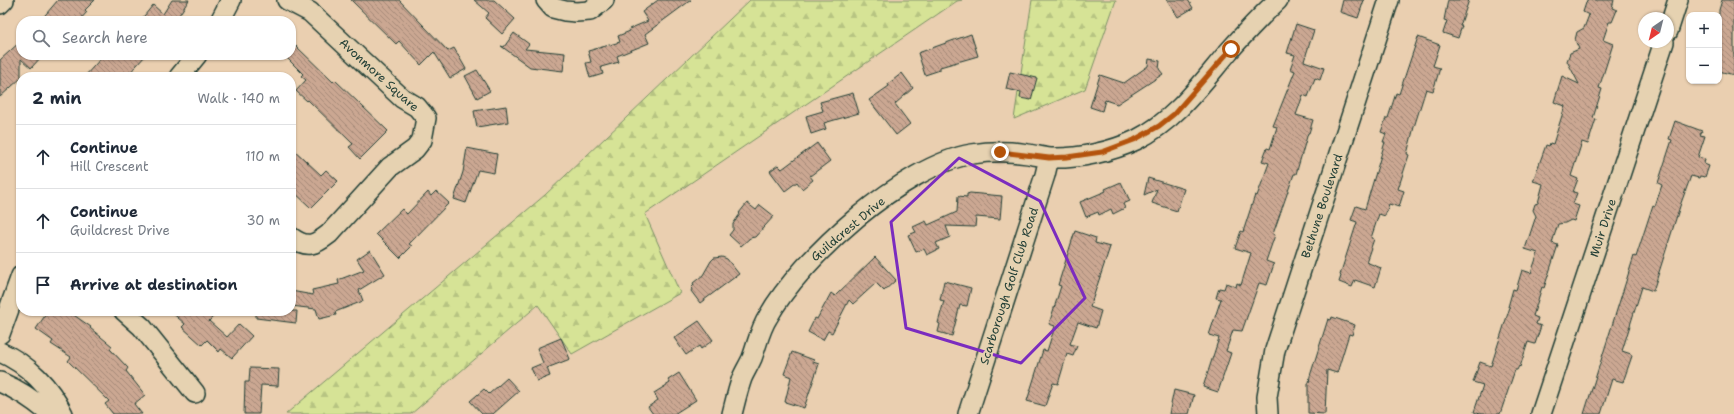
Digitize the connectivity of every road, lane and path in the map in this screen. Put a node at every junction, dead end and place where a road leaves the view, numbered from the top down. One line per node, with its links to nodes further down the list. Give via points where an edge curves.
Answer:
1 (4, 0): 9 (street)
2 (231, 0): 11 (street)
3 (287, 0): 16 (street, Avonmore Square, via 310,12 402,98 417,107 426,118 422,140 415,149 390,167 329,234 308,245)
4 (546, 0): 5 (street, via 553,8 576,12 590,11)
5 (604, 0)
6 (1278, 0): 15 (street, Guildcrest Drive, via 1231,49 1186,102 1159,126 1134,140 1102,152)
7 (1389, 0): 27 (street, Bethune Boulevard, via 1274,350 1266,397)
8 (1678, 0): 10 (street)
9 (0, 4)
10 (1674, 12)
11 (223, 16)
12 (1662, 48): 28 (street, Muir Drive)
13 (193, 60): 14 (street)
14 (183, 72)
15 (1049, 158): 25 (street, Guildcrest Drive, via 1000,152 971,154 946,161 910,179 855,219 806,264 777,300 766,319 742,379); 26 (street, Scarborough Golf Club Road)
16 (296, 241)
17 (16, 290): 19 (street)
18 (130, 316): 22 (street, via 142,327)
19 (0, 334)
20 (0, 352): 24 (street, via 39,378)
21 (0, 382): 23 (street, via 36,401)
22 (195, 393)
23 (50, 414)
24 (64, 414)
25 (732, 414)
26 (968, 414)
27 (1268, 414)
28 (1541, 414)

